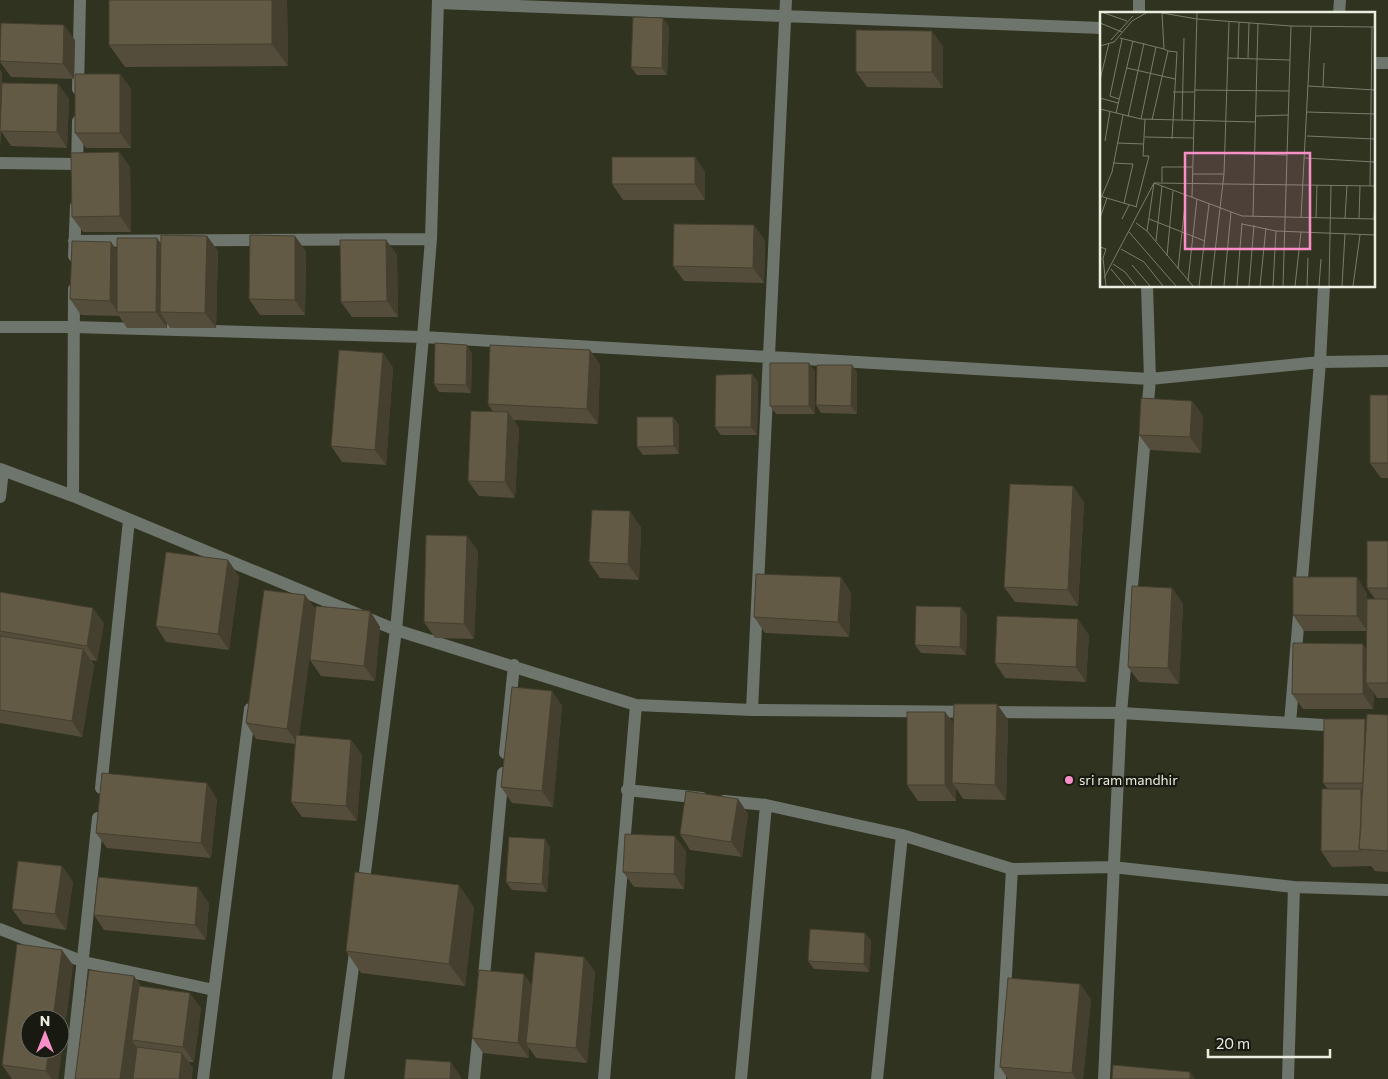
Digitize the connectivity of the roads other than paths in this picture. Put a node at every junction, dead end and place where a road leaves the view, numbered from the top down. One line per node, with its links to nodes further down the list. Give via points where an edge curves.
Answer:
1 (80, 0): 7 (street)
2 (786, 0): 4 (street)
3 (438, 1): 4 (street); 8 (street)
4 (786, 18): 5 (street); 15 (street)
5 (1100, 28)
6 (0, 163): 7 (street)
7 (77, 164): 9 (street)
8 (431, 239): 9 (street); 14 (street)
9 (74, 241): 13 (street)
10 (1147, 288): 18 (street)
11 (1324, 288): 17 (street)
12 (0, 327): 13 (street)
13 (73, 327): 14 (street); 20 (street)
14 (423, 337): 15 (street); 23 (street)
15 (768, 356): 18 (street); 27 (street)
16 (1388, 361): 17 (street)
17 (1320, 362): 18 (street); 29 (street)
18 (1150, 379): 28 (street)
19 (2, 469): 20 (street); 21 (street)
20 (73, 496): 22 (street)
21 (0, 497)
22 (129, 520): 23 (street, via 266,581); 41 (street)
23 (396, 630): 24 (street); 38 (street)
24 (514, 665): 26 (street); 43 (street)
25 (252, 695): 42 (street)
26 (636, 705): 27 (street); 31 (street)
27 (752, 710): 28 (street)
28 (1121, 713): 29 (street); 34 (street)
29 (1290, 723): 30 (street)
30 (1358, 727)
31 (627, 790): 32 (street); 49 (street)
32 (766, 805): 33 (street); 50 (street)
33 (902, 835): 35 (street); 51 (street)
34 (1112, 867): 35 (street); 36 (street); 53 (street)
35 (1012, 869): 52 (street)
36 (1294, 887): 37 (street); 54 (street)
37 (1388, 890)
38 (361, 903)
39 (0, 929): 41 (street)
40 (357, 933): 47 (street)
41 (84, 962): 42 (street); 45 (street)
42 (214, 990): 46 (street)
43 (482, 1000)
44 (480, 1020): 48 (street)
45 (70, 1079)
46 (203, 1079)
47 (338, 1079)
48 (474, 1079)
49 (604, 1079)
50 (741, 1079)
51 (877, 1079)
52 (1000, 1079)
53 (1104, 1079)
54 (1288, 1079)

